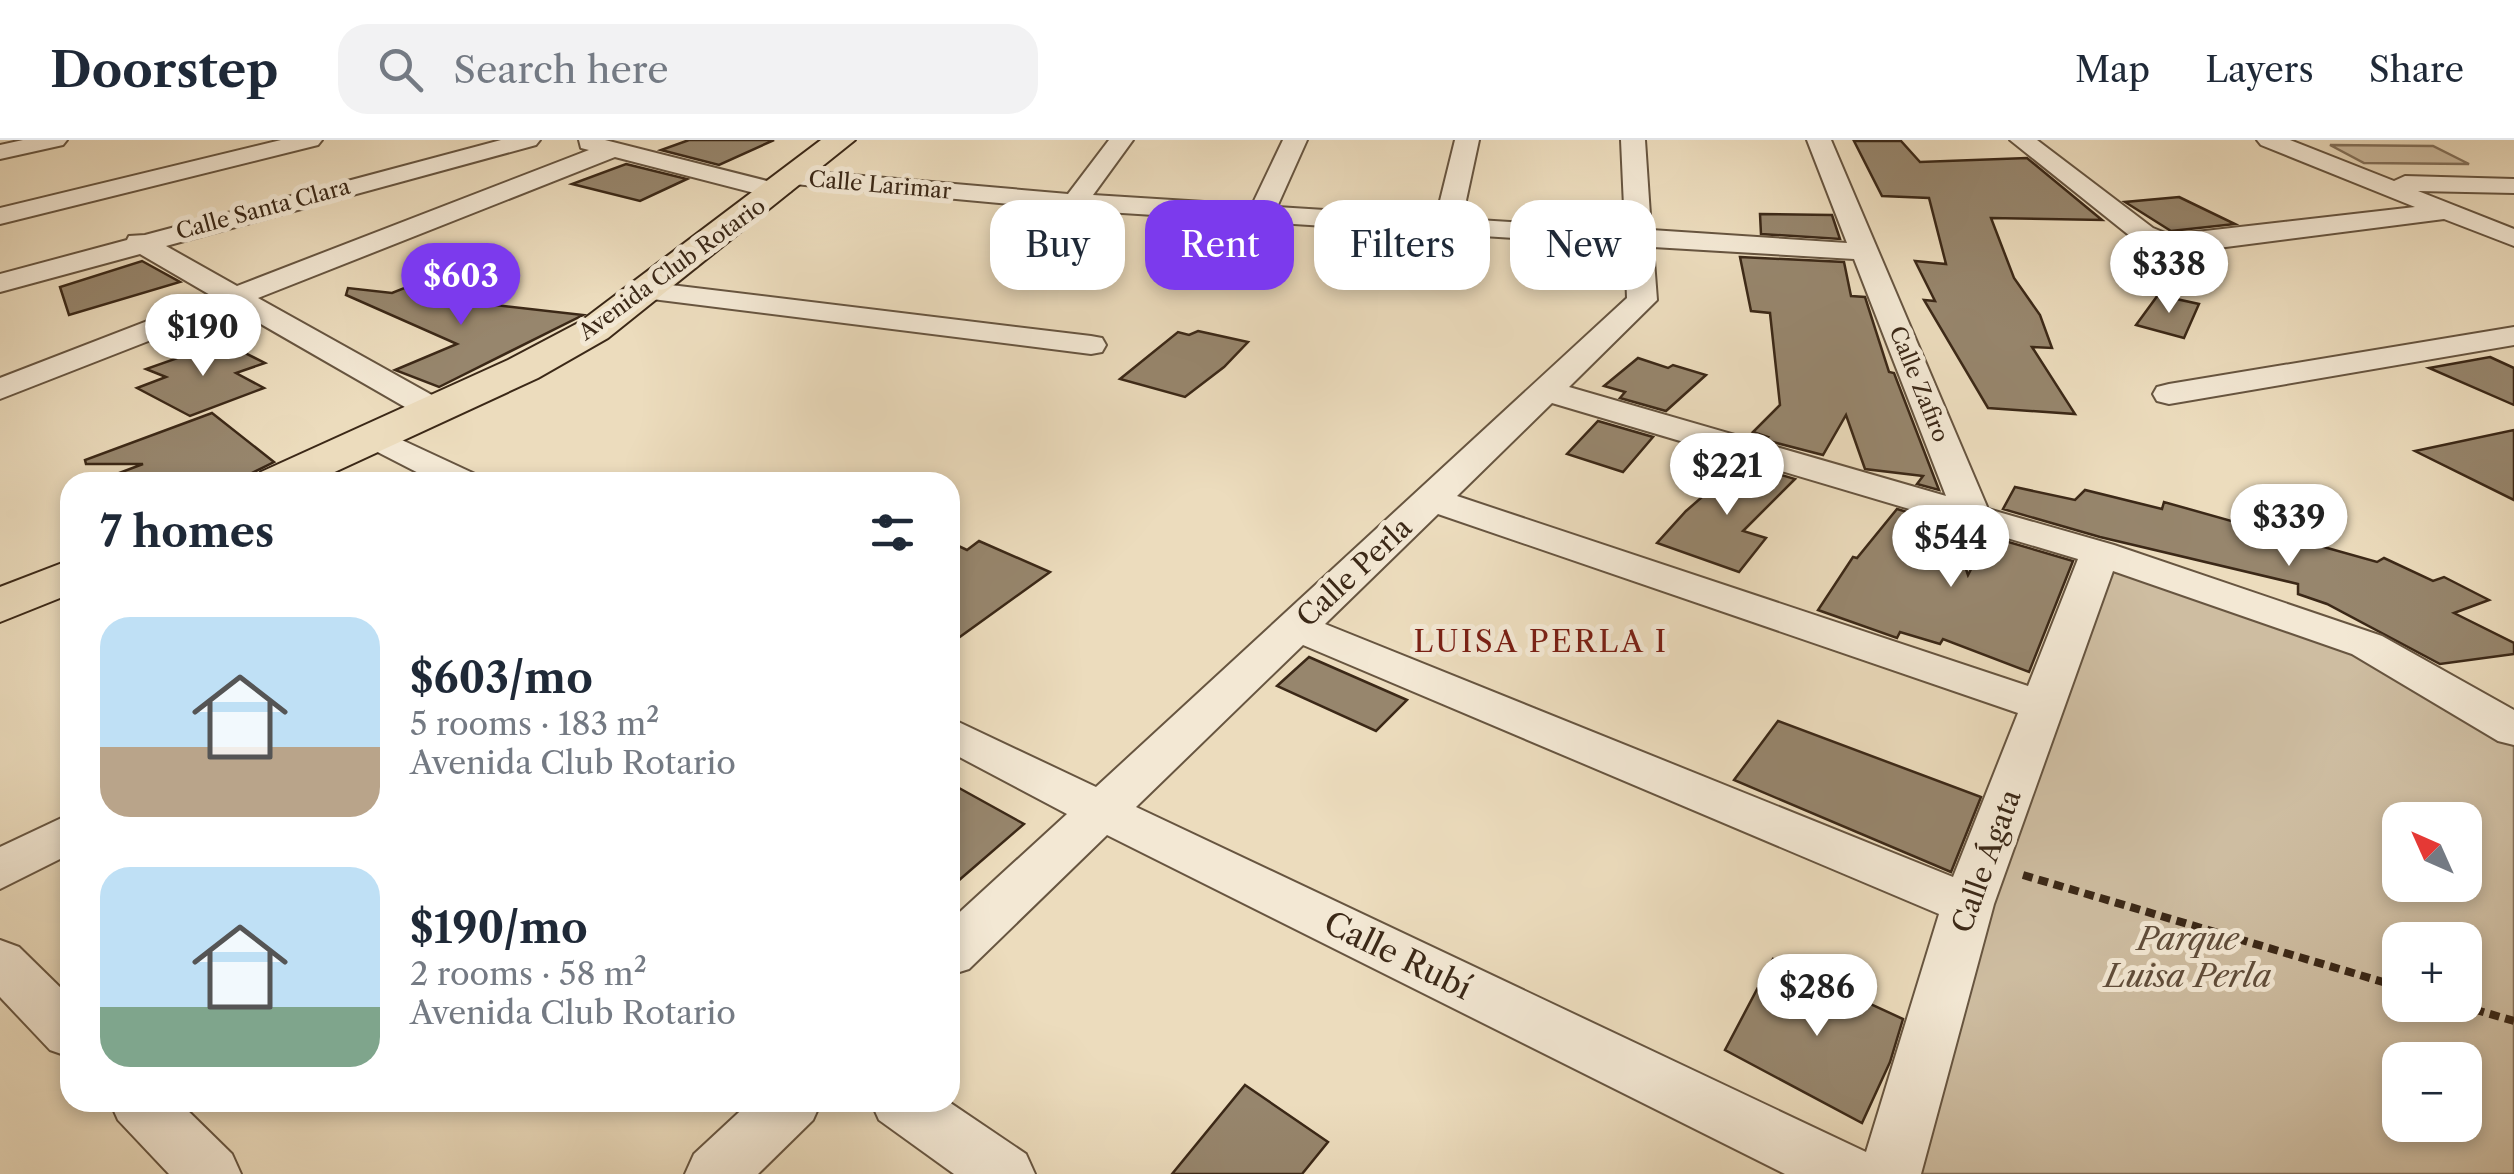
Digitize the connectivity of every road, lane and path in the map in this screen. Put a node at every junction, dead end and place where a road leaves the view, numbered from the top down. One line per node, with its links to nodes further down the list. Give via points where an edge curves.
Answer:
1 (54, 140): 15 (street)
2 (310, 140): 16 (street)
3 (528, 140): 25 (street, Calle Santa Clara)
4 (576, 140): 14 (street, Calle Larimar)
5 (840, 140): 18 (main road, Avenida Club Rotario)
6 (1121, 140): 21 (street)
7 (1295, 140): 22 (street)
8 (1466, 140): 23 (street)
9 (1632, 140): 24 (street, Calle Perla)
10 (1819, 140): 31 (street, Calle Zafiro)
11 (2022, 140): 26 (street, via 2144,234 2166,243)
12 (2271, 141): 17 (street)
13 (184, 148): 16 (street)
14 (613, 149): 18 (street, Calle Larimar); 35 (street)
15 (0, 152)
16 (211, 163): 25 (street); 27 (street)
17 (2375, 182): 19 (street); 26 (street)
18 (786, 184): 20 (street, Calle Larimar); 33 (main road, Avenida Club Rotario)
19 (2514, 186)
20 (1043, 200)
21 (1076, 200)
22 (1267, 200)
23 (1453, 200)
24 (1637, 200)
25 (279, 204): 30 (street, Calle Santa Clara)
26 (2447, 211): 28 (street)
27 (0, 216)
28 (2514, 238)
29 (1656, 239): 31 (street, Calle Larimar)
30 (138, 242): 32 (street, Calle Santa Clara); 35 (street)
31 (1865, 252): 46 (street, Calle Zafiro)
32 (0, 283)
33 (646, 290): 37 (street); 41 (main road, Avenida Club Rotario, via 594,330)
34 (1642, 290): 39 (street, Calle Perla, via 1642,300)
35 (235, 298): 38 (street); 41 (street)
36 (2514, 336): 40 (street)
37 (1091, 345)
38 (0, 389)
39 (1546, 391): 45 (street, Calle Perla); 46 (street)
40 (2168, 394)
41 (436, 410): 42 (main road, Avenida Club Rotario)
42 (376, 438): 43 (main road, Avenida Club Rotario); 44 (street)
43 (300, 472)
44 (442, 472)
45 (1431, 499): 50 (street, Calle Perla); 51 (street)
46 (1972, 518): 47 (street)
47 (2100, 553): 51 (street, Calle Ágata); 52 (street, via 2367,645)
48 (60, 579): 49 (main road)
49 (0, 606)
50 (1296, 627): 54 (street, Calle Perla); 57 (street)
51 (2043, 706): 57 (street, Calle Ágata)
52 (2514, 730)
53 (960, 739): 54 (street, Calle Rubí)
54 (1101, 811): 58 (street, Calle Perla); 70 (street, Calle Rubí)
55 (60, 837): 56 (street)
56 (0, 870)
57 (1976, 884): 60 (path); 71 (street, Calle Ágata)
58 (960, 945)
59 (0, 962): 62 (street)
60 (2382, 984)
61 (2482, 1012): 63 (path)
62 (60, 1022)
63 (2514, 1022)
64 (149, 1112): 67 (street)
65 (781, 1112): 68 (street)
66 (914, 1112): 69 (street)
67 (210, 1174)
68 (716, 1174)
69 (1004, 1174)
70 (1848, 1174)
71 (1890, 1174)

